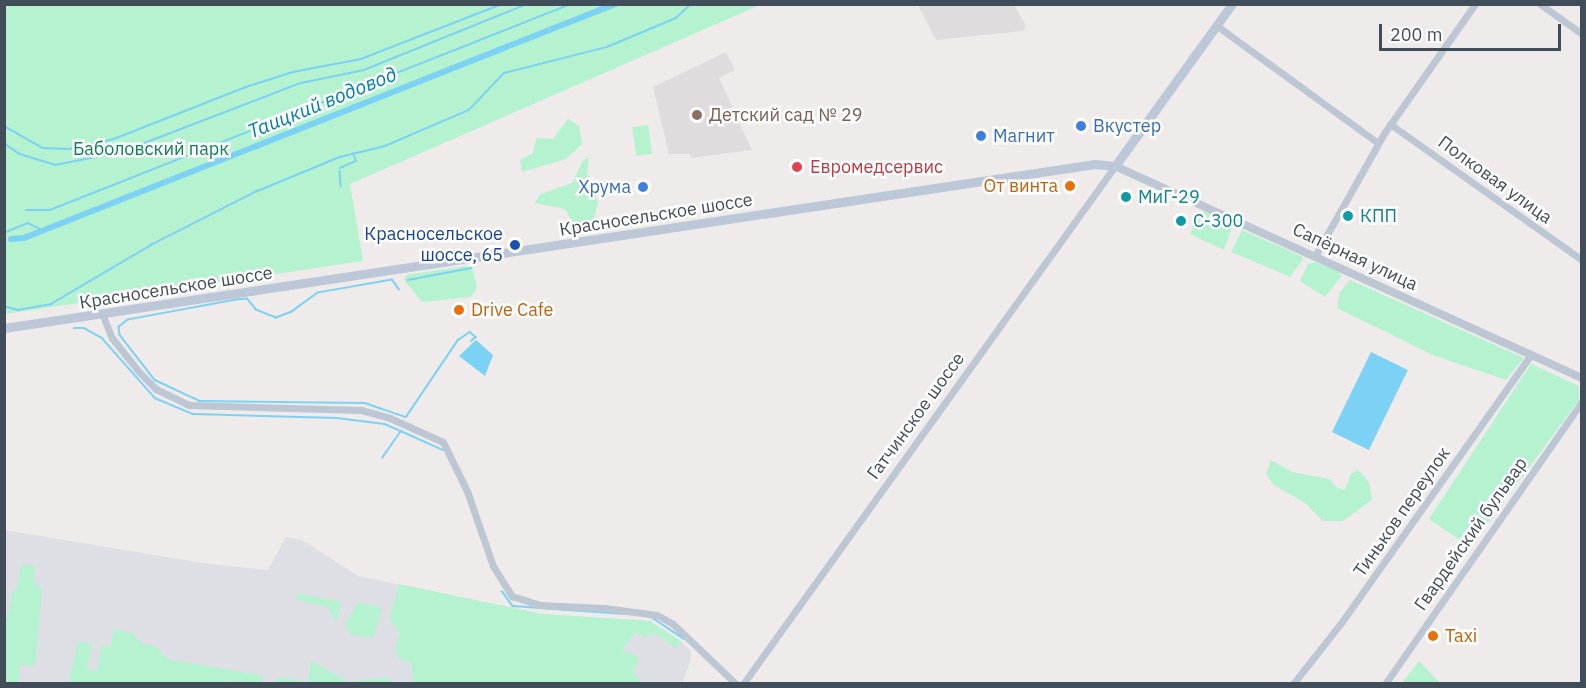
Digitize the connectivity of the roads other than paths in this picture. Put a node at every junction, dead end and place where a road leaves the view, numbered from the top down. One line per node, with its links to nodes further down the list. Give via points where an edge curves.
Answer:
1 (1232, 4): 4 (main road)
2 (1475, 4): 6 (street)
3 (1540, 4): 5 (street)
4 (1217, 26): 7 (street); 8 (main road)
5 (1581, 34)
6 (1390, 124): 7 (street); 10 (street, Полковая улица)
7 (1378, 142): 9 (street)
8 (1115, 166): 9 (street, Сапёрная улица); 11 (main road, Красносельское шоссе, via 1095,164); 17 (street, Гатчинское шоссе)
9 (1315, 256): 13 (street, Сапёрная улица)
10 (1581, 260)
11 (103, 316): 12 (main road, Красносельское шоссе); 16 (street, via 112,339 156,389 189,405 361,410 390,418 443,442 464,482 493,566 512,596 539,606 605,608 657,615 673,624)
12 (4, 328)
13 (1531, 355): 14 (street, Сапёрная улица); 18 (street, Тиньков переулок, via 1341,623)
14 (1581, 378)
15 (1581, 402): 19 (street, Гвардейский бульвар)
16 (736, 684)
17 (742, 684)
18 (1293, 684)
19 (1385, 684)

